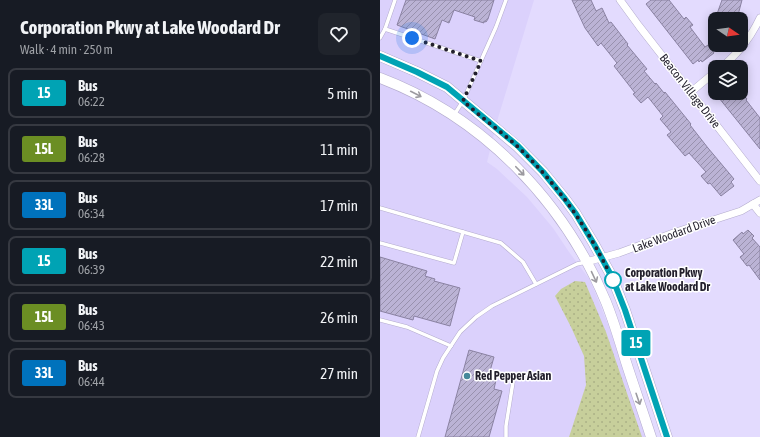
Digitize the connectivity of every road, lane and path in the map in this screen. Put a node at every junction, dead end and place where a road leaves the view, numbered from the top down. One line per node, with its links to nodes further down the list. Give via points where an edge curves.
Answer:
1 (395, 0): 5 (lane)
2 (506, 0): 9 (lane)
3 (620, 0): 12 (street, Beacon Village Drive)
4 (760, 18): 8 (street, via 746,43)
5 (385, 29): 6 (lane); 9 (lane)
6 (380, 38)
7 (380, 56): 13 (main road, via 447,87)
8 (730, 60)
9 (481, 61): 13 (lane)
10 (380, 78): 14 (main road, one-way to 14, via 421,97)
11 (708, 78): 12 (street)
12 (691, 92): 15 (street, Beacon Village Drive)
13 (463, 101): 14 (lane); 22 (main road, via 543,172 576,214)
14 (453, 116): 23 (main road, one-way to 23, via 505,156 529,181 562,221)
15 (760, 181)
16 (760, 200): 17 (street, Lake Woodard Drive)
17 (753, 204): 19 (street); 22 (street, Lake Woodard Drive, via 741,211)
18 (380, 208): 20 (lane)
19 (760, 212)
20 (463, 232): 21 (lane, via 454,263); 24 (lane, via 501,243 523,262)
21 (380, 243)
22 (602, 258): 23 (street, Lake Woodard Drive); 31 (main road, via 625,310)
23 (586, 262): 24 (lane, via 576,264); 30 (main road, one-way to 30, via 606,303)
24 (536, 284): 26 (lane, via 476,317 460,332)
25 (380, 320): 26 (lane, via 407,327)
26 (451, 346): 28 (lane, via 437,371)
27 (514, 382): 29 (lane)
28 (418, 437)
29 (506, 437)
30 (651, 437)
31 (667, 437)

